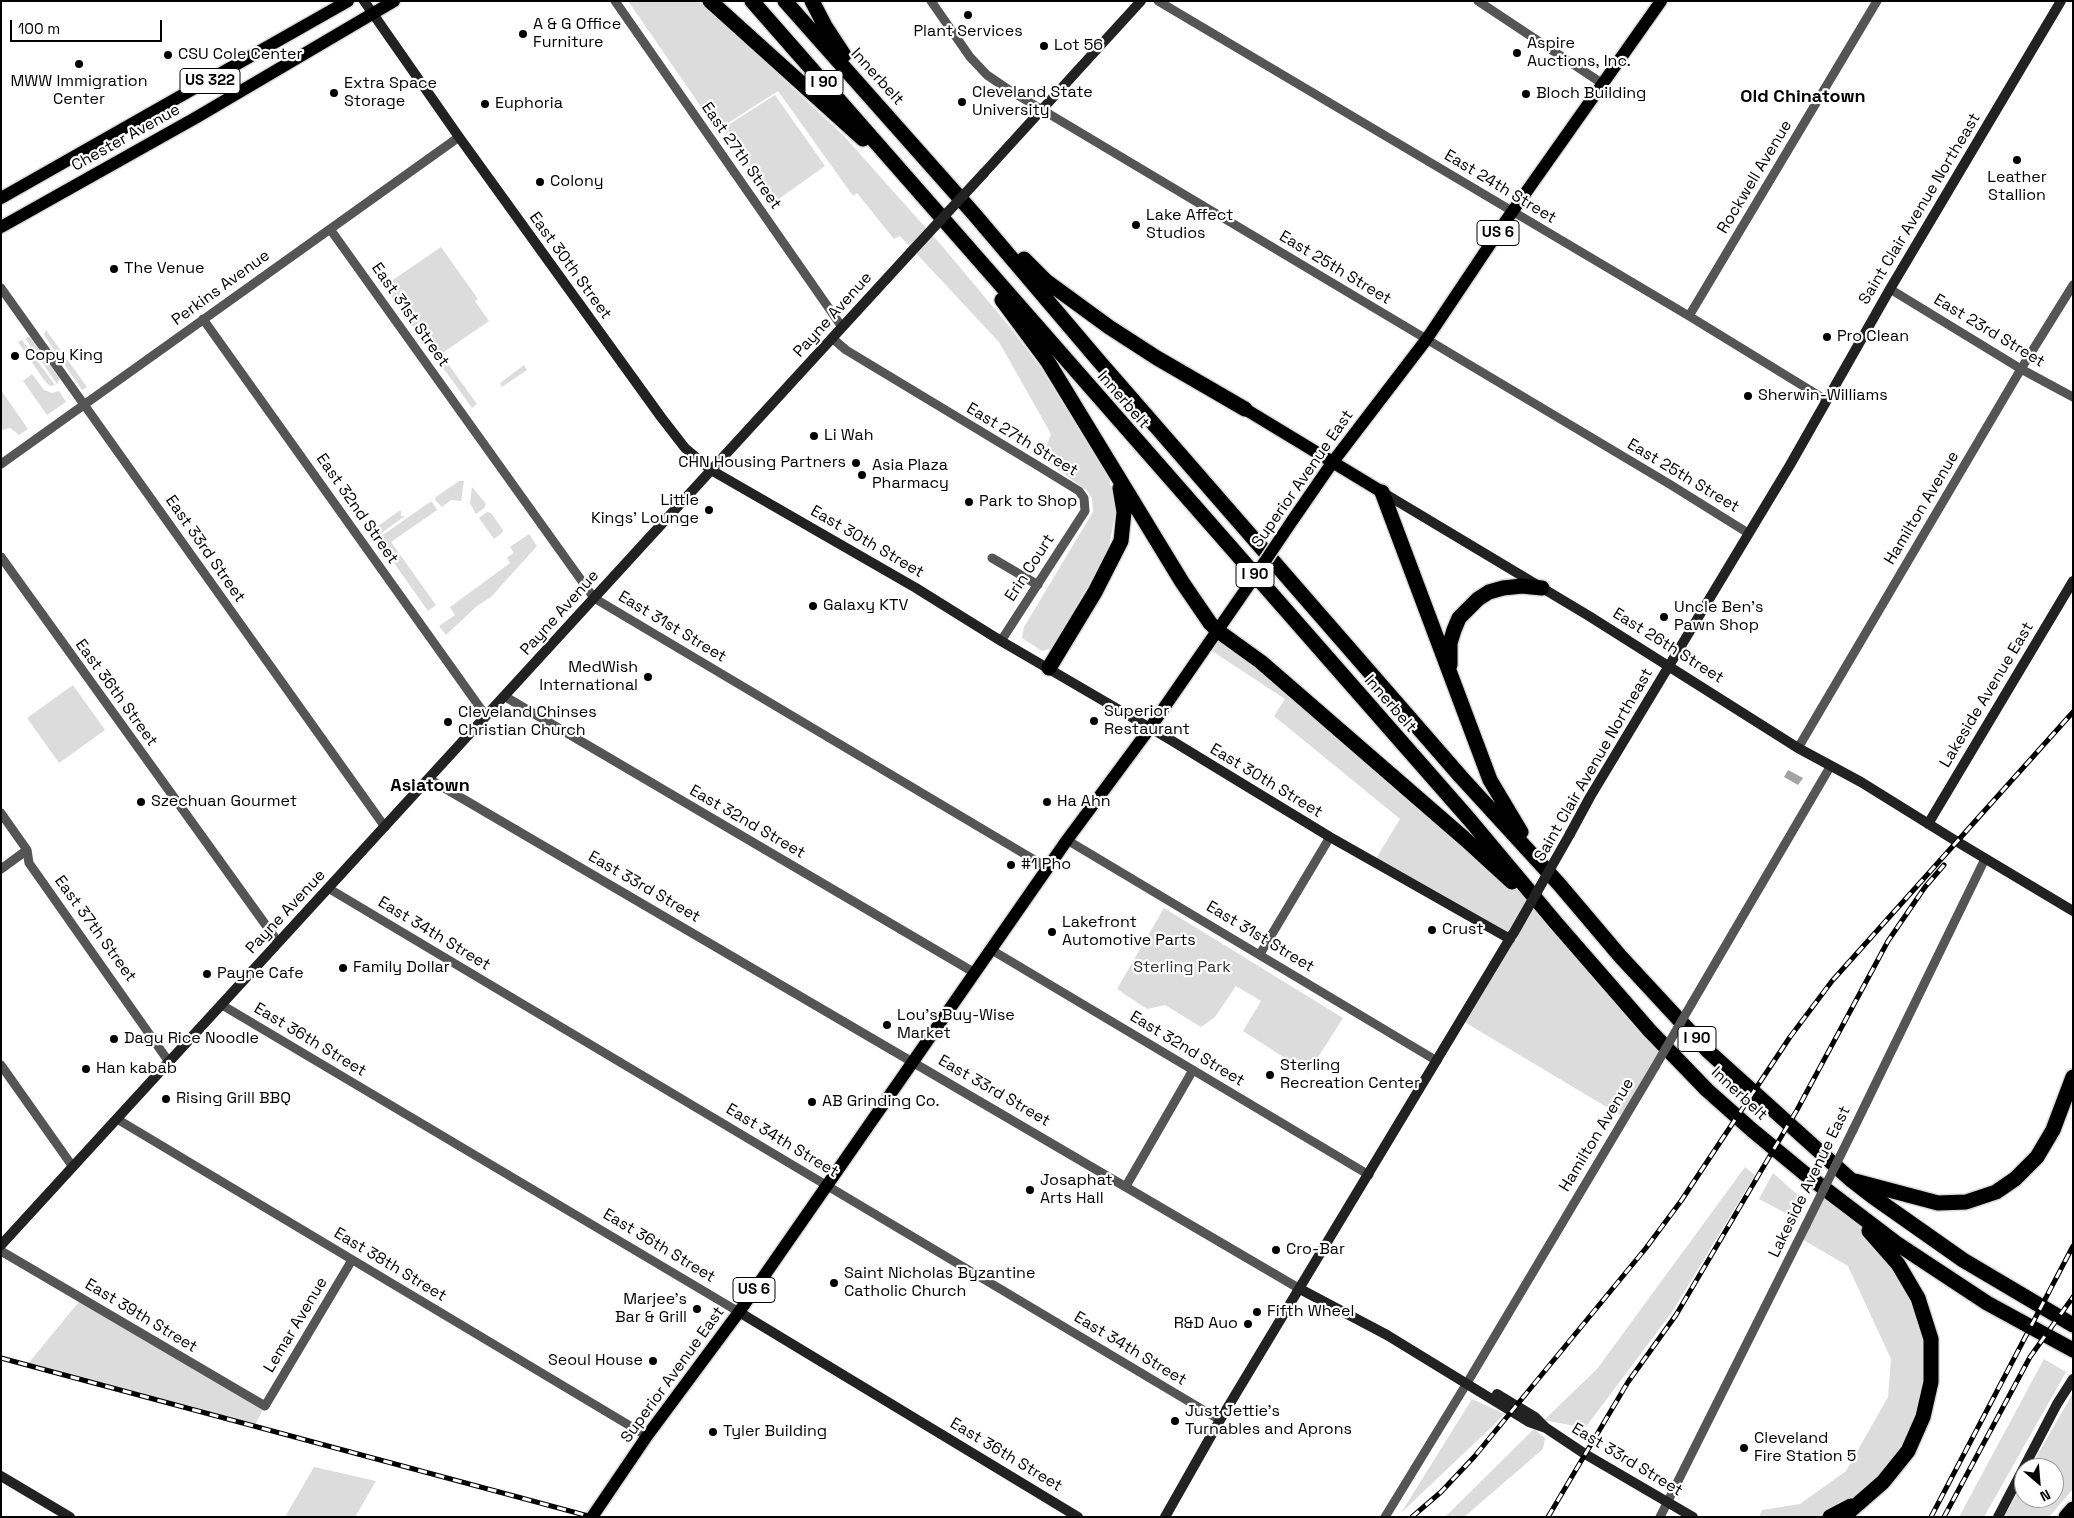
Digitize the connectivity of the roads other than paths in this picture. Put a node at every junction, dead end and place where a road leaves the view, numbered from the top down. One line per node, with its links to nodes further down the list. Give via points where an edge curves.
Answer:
1 (348, 1): 22 (main road, Chester Avenue / US 322)
2 (364, 1): 16 (street, East 30th Street)
3 (394, 1): 16 (main road, Chester Avenue / US 322)
4 (615, 1): 33 (street, East 27th Street)
5 (710, 1): 21 (highway, via 855,133)
6 (752, 1): 21 (highway, Innerbelt / I 90)
7 (785, 1): 18 (highway, Innerbelt / I 90)
8 (812, 1): 18 (highway)
9 (931, 1): 19 (street, East 25th Street, via 970,57 987,75)
10 (1158, 1): 23 (street, East 24th Street)
11 (1478, 1): 17 (street)
12 (1661, 1): 17 (main road, Superior Avenue East / US 6)
13 (1877, 1): 31 (street, Rockwell Avenue)
14 (2061, 1): 30 (street, Saint Clair Avenue Northeast)
15 (1138, 2): 19 (street, Payne Avenue)
16 (373, 14): 20 (street, East 30th Street); 25 (main road, Chester Avenue / US 322)
17 (1602, 84): 23 (main road, Superior Avenue East / US 6)
18 (869, 94): 24 (highway, Innerbelt / I 90)
19 (1041, 111): 33 (street, Payne Avenue, bridge); 35 (street, East 25th Street)
20 (459, 137): 26 (street, Perkins Avenue); 43 (street, East 30th Street, via 660,417 685,448)
21 (896, 165): 27 (highway, Innerbelt / I 90)
22 (1, 198)
23 (1512, 212): 31 (street, East 24th Street); 35 (main road, Superior Avenue East / US 6)
24 (974, 214): 40 (highway, via 1076,305 1157,358); 74 (highway, Innerbelt / I 90, via 1461,778)
25 (1, 227)
26 (330, 229): 32 (street, Perkins Avenue); 53 (street, East 31st Street)
27 (952, 230): 44 (highway, via 1048,362); 77 (highway, Innerbelt / I 90, via 1469,819)
28 (2073, 285): 36 (street, Hamilton Avenue)
29 (1, 288): 39 (street, East 33rd Street)
30 (1890, 289): 36 (street, East 23rd Street); 38 (street, Saint Clair Avenue Northeast)
31 (1689, 316): 38 (street, East 24th Street)
32 (203, 319): 39 (street, Perkins Avenue); 60 (street, East 32nd Street)
33 (842, 327): 34 (street, Payne Avenue)
34 (832, 338): 43 (street, Payne Avenue); 46 (street, East 27th Street, via 846,350 1079,491 1084,498)
35 (1426, 340): 41 (main road, Superior Avenue East / US 6); 47 (street, East 25th Street)
36 (2021, 369): 37 (street, East 23rd Street); 62 (street, Hamilton Avenue)
37 (2073, 397)
38 (1826, 400): 47 (street, Saint Clair Avenue Northeast)
39 (85, 404): 42 (street, Perkins Avenue); 67 (street, East 33rd Street)
40 (1246, 409): 41 (main road, East 26th Street)
41 (1332, 463): 45 (main road, East 26th Street); 54 (main road, Superior Avenue East / US 6, bridge)
42 (1, 464)
43 (711, 470): 53 (street, Payne Avenue); 55 (street, East 30th Street)
44 (1116, 475): 54 (highway, via 1197,604); 57 (highway, via 1123,497 1121,541 1095,592)
45 (1382, 492): 52 (street, East 26th Street); 58 (highway)
46 (1084, 510): 51 (street, Erin Court)
47 (1748, 533): 56 (street, Saint Clair Avenue Northeast)
48 (1, 558): 79 (street, East 36th Street)
49 (992, 558): 51 (street)
50 (2073, 581): 66 (street, Lakeside Avenue East)
51 (1038, 585): 55 (street, Erin Court)
52 (1542, 588): 56 (street, East 26th Street); 58 (highway, via 1503,588 1489,592 1468,607 1456,624 1450,643)
53 (594, 598): 59 (street, Payne Avenue); 72 (street, East 31st Street)
54 (1218, 631): 61 (main road, Superior Avenue East / US 6); 77 (highway, via 1261,662 1465,838)
55 (1001, 641): 57 (street, East 30th Street)
56 (1669, 666): 62 (street, East 26th Street); 78 (street, Saint Clair Avenue Northeast, bridge)
57 (1049, 668): 61 (street, East 30th Street)
58 (1451, 678): 74 (highway, via 1496,792)
59 (504, 696): 60 (street, Payne Avenue); 82 (street, East 32nd Street)
60 (486, 716): 64 (street, Payne Avenue)
61 (1150, 728): 68 (street, East 30th Street); 69 (main road, Superior Avenue East / US 6)
62 (1798, 748): 63 (street, East 26th Street)
63 (1830, 767): 66 (street, East 26th Street, via 1861,782); 107 (street, Hamilton Avenue, bridge)
64 (428, 779): 67 (street, Payne Avenue); 84 (street, East 33rd Street)
65 (1, 813): 70 (street, East 37th Street)
66 (1928, 824): 71 (street, East 26th Street)
67 (384, 827): 75 (street, Payne Avenue)
68 (1330, 837): 78 (street, East 30th Street); 81 (street)
69 (1067, 840): 72 (main road, Superior Avenue East / US 6); 81 (street, East 31st Street)
70 (27, 850): 73 (street); 86 (street, East 37th Street, via 29,863)
71 (1985, 859): 76 (street, East 26th Street); 112 (street, Lakeside Avenue East, bridge)
72 (1048, 868): 80 (main road, Superior Avenue East / US 6)
73 (1, 869)
74 (1559, 884): 93 (highway, Innerbelt / I 90, via 1708,1051)
75 (328, 888): 79 (street, Payne Avenue); 94 (street, East 34th Street)
76 (2073, 911)
77 (1556, 923): 96 (highway, Innerbelt / I 90, via 1707,1090)
78 (1511, 937): 85 (street, Saint Clair Avenue Northeast)
79 (278, 942): 83 (street, Payne Avenue)
80 (990, 949): 82 (main road, Superior Avenue East / US 6); 88 (street, East 32nd Street)
81 (1260, 954): 85 (street, East 31st Street)
82 (974, 972): 84 (main road, Superior Avenue East / US 6)
83 (222, 1004): 86 (street, Payne Avenue); 102 (street, East 36th Street)
84 (912, 1061): 94 (main road, Superior Avenue East / US 6); 95 (street, East 33rd Street)
85 (1437, 1061): 92 (street, Saint Clair Avenue Northeast)
86 (169, 1062): 90 (street, Payne Avenue)
87 (1, 1065): 91 (street)
88 (1193, 1070): 92 (street, East 32nd Street); 95 (street)
89 (2073, 1077): 93 (highway, via 2053,1130 2037,1157 1996,1192 1966,1202 1938,1203)
90 (117, 1119): 91 (street, Payne Avenue); 99 (street, East 38th Street)
91 (73, 1167): 97 (street, Payne Avenue)
92 (1369, 1175): 100 (street, Saint Clair Avenue Northeast)
93 (1850, 1179): 101 (highway, Innerbelt / I 90, via 1941,1245)
94 (826, 1184): 102 (main road, Superior Avenue East / US 6); 109 (street, East 34th Street)
95 (1126, 1186): 100 (street, East 33rd Street)
96 (1850, 1209): 105 (highway, Innerbelt / I 90, via 1956,1284); 113 (highway, via 1898,1264 1914,1288 1927,1323 1932,1360 1927,1406 1914,1440 1892,1473)
97 (1, 1245)
98 (1, 1251): 108 (street, East 39th Street)
99 (352, 1260): 108 (street, Lemar Avenue); 110 (street, East 38th Street)
100 (1300, 1289): 107 (street, East 33rd Street, via 1387,1335); 109 (street, Saint Clair Avenue Northeast)
101 (2038, 1305): 103 (highway); 104 (highway, Innerbelt / I 90)
102 (739, 1312): 110 (main road, Superior Avenue East / US 6); 117 (street, East 36th Street)
103 (2073, 1319)
104 (2073, 1325)
105 (2073, 1350)
106 (2073, 1379): 124 (street)
107 (1467, 1383): 112 (street, East 33rd Street, via 1512,1402 1585,1454); 119 (street, Hamilton Avenue)
108 (265, 1406)
109 (1220, 1420): 118 (street, Saint Clair Avenue Northeast)
110 (647, 1436): 116 (main road, Superior Avenue East / US 6)
111 (1, 1476): 115 (street)
112 (1668, 1503): 120 (street, Lakeside Avenue East); 121 (street, East 33rd Street)
113 (1857, 1503): 122 (highway); 123 (highway)
114 (2073, 1509): 125 (highway)
115 (70, 1517)
116 (592, 1517)
117 (1078, 1517)
118 (1165, 1517)
119 (1385, 1517)
120 (1660, 1517)
121 (1692, 1517)
122 (1830, 1517)
123 (1843, 1517)
124 (1998, 1517)
125 (2066, 1517)

